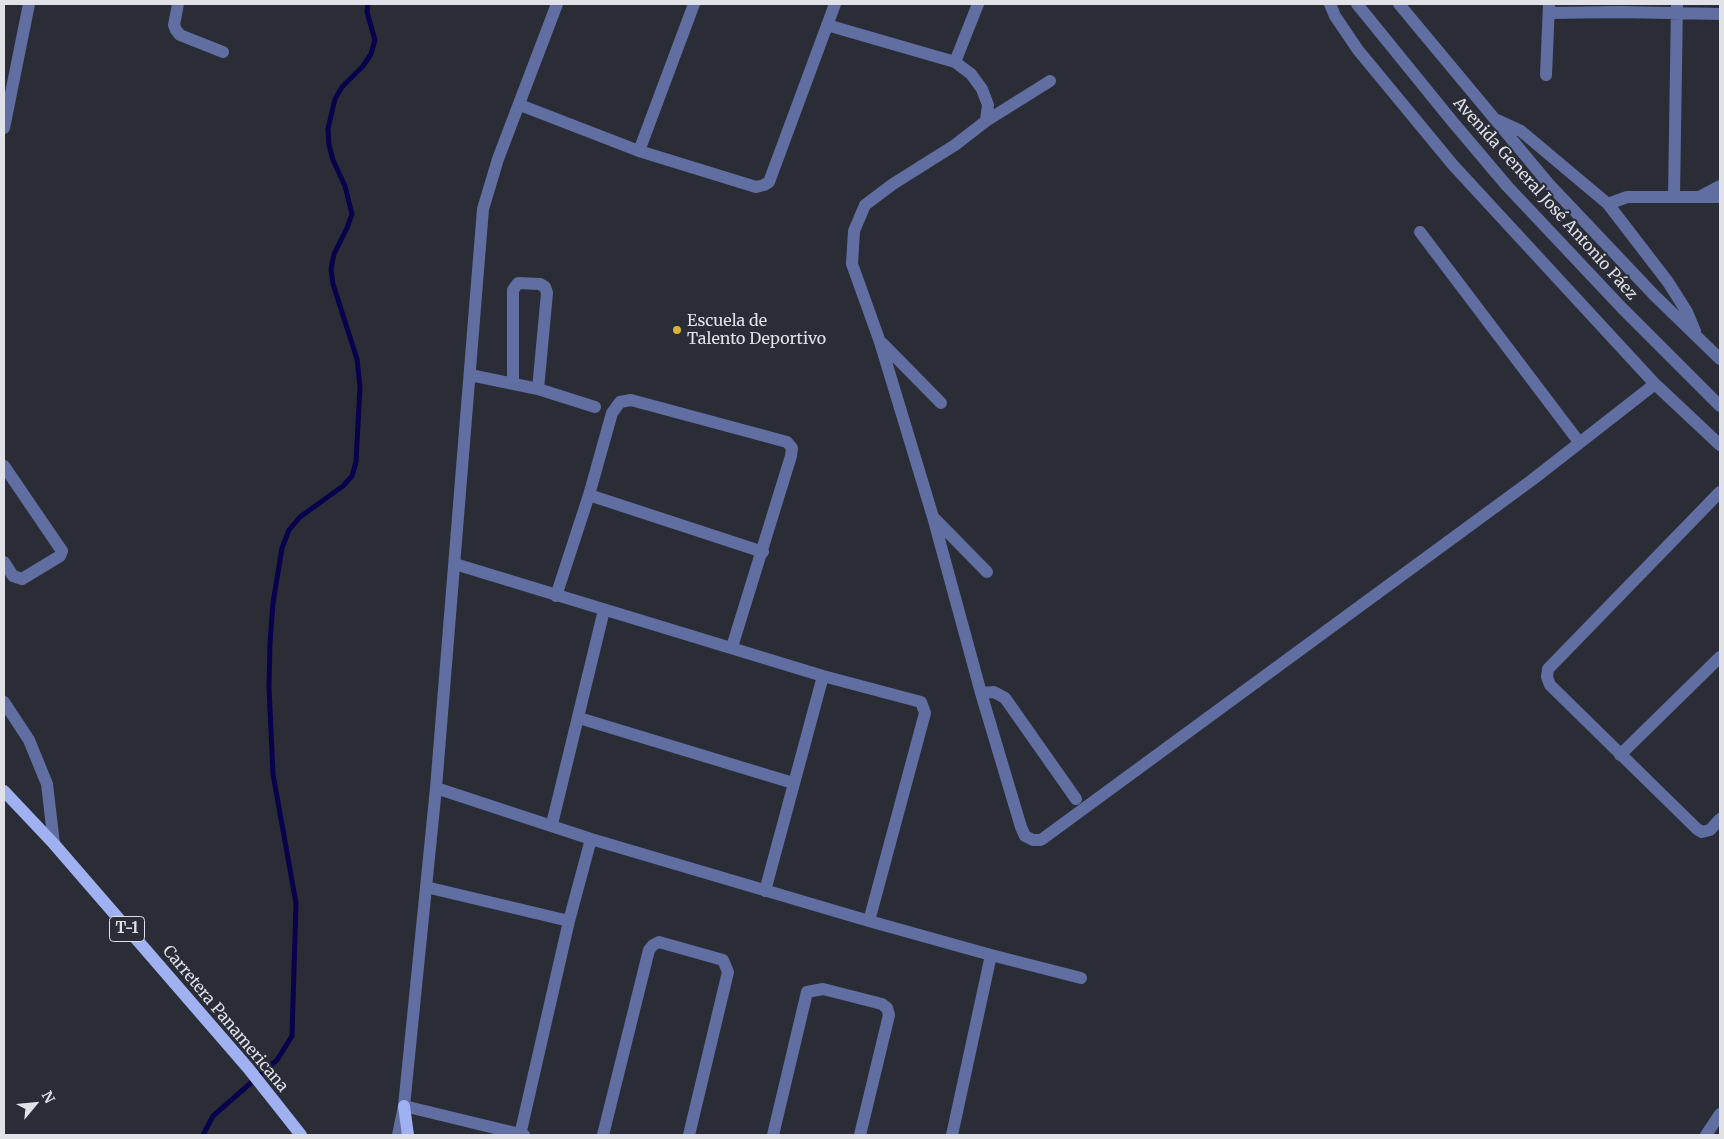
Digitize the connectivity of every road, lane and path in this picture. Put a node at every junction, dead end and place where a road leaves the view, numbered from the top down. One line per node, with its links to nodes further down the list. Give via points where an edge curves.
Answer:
1 (29, 4): 21 (street)
2 (178, 4): 14 (street, via 174,25 180,35)
3 (557, 4): 18 (street)
4 (694, 4): 22 (street)
5 (835, 4): 13 (street)
6 (978, 4): 15 (street)
7 (1330, 4): 34 (street, via 1358,50 1453,165)
8 (1357, 4): 38 (street, Avenida General José Antonio Páez, via 1507,186)
9 (1399, 4): 19 (street, Avenida General José Antonio Páez)
10 (1549, 8): 11 (street); 16 (street)
11 (1677, 8): 12 (street); 24 (street)
12 (1720, 14)
13 (827, 25): 15 (street); 22 (street, via 769,182 756,186)
14 (223, 52)
15 (955, 62): 20 (street, via 971,74 982,89 988,105)
16 (1546, 75)
17 (1050, 81): 20 (street)
18 (520, 105): 22 (street); 32 (street, via 498,159 483,209)
19 (1494, 119): 27 (street, via 1521,131); 29 (street, Avenida General José Antonio Páez, via 1582,221)
20 (986, 121): 30 (street, via 865,205 854,231 852,264)
21 (4, 128)
22 (639, 151)
23 (1720, 186): 25 (street)
24 (1674, 196): 25 (street); 27 (street, via 1627,197)
25 (1698, 197): 26 (street)
26 (1720, 197)
27 (1608, 204): 29 (street, via 1668,282 1687,312)
28 (1420, 232): 39 (street)
29 (1696, 335): 31 (street, Avenida General José Antonio Páez)
30 (880, 342): 36 (street); 44 (street)
31 (1720, 358)
32 (470, 374): 33 (street); 47 (street)
33 (513, 384): 35 (street); 35 (street, via 513,290 518,283 540,284 547,293)
34 (1655, 384): 39 (street); 40 (street)
35 (538, 390): 37 (street)
36 (941, 403)
37 (595, 406)
38 (1720, 406)
39 (1580, 442): 54 (street, via 1041,840 1025,836 1021,827)
40 (1720, 444)
41 (4, 466): 46 (street, via 62,551 60,556 22,579 13,576)
42 (1720, 492): 57 (street, via 1548,669 1550,685)
43 (590, 495): 45 (street); 45 (street, via 612,413 620,402 631,400 787,442 792,448 792,456); 49 (street)
44 (933, 517): 48 (street); 54 (street)
45 (763, 552): 51 (street)
46 (4, 562)
47 (455, 564): 49 (street); 59 (street)
48 (987, 572)
49 (556, 596): 50 (street)
50 (604, 610): 51 (street); 56 (street)
51 (732, 647): 53 (street)
52 (1720, 657): 57 (street)
53 (823, 676): 58 (street); 69 (street, via 921,702 924,707)
54 (981, 693): 61 (street, via 994,692 1004,698)
55 (4, 702): 65 (street, via 29,740 47,784)
56 (579, 718): 58 (street); 63 (street)
57 (1620, 755): 62 (street, via 1697,830 1710,830)
58 (793, 783): 67 (street)
59 (436, 788): 63 (street); 66 (street)
60 (4, 791): 65 (main road, Carretera Panamericana / T-1)
61 (1076, 799)
62 (1720, 820)
63 (552, 824): 64 (street)
64 (591, 838): 67 (street); 68 (street)
65 (54, 844): 74 (main road, Carretera Panamericana / T-1, via 248,1068)
66 (426, 887): 68 (street); 72 (street)
67 (765, 890): 69 (street)
68 (569, 921): 77 (street)
69 (869, 922): 70 (street)
70 (991, 955): 71 (street); 82 (street)
71 (1081, 978)
72 (404, 1106): 75 (street); 76 (main road); 77 (street)
73 (1720, 1114): 83 (street)
74 (301, 1135)
75 (398, 1135)
76 (408, 1135)
77 (521, 1135)
78 (603, 1135): 79 (street, via 649,950 659,942 723,960 728,972)
79 (689, 1135)
80 (773, 1135): 81 (street, via 808,992 823,989 887,1008)
81 (860, 1135)
82 (955, 1135)
83 (1706, 1135)

